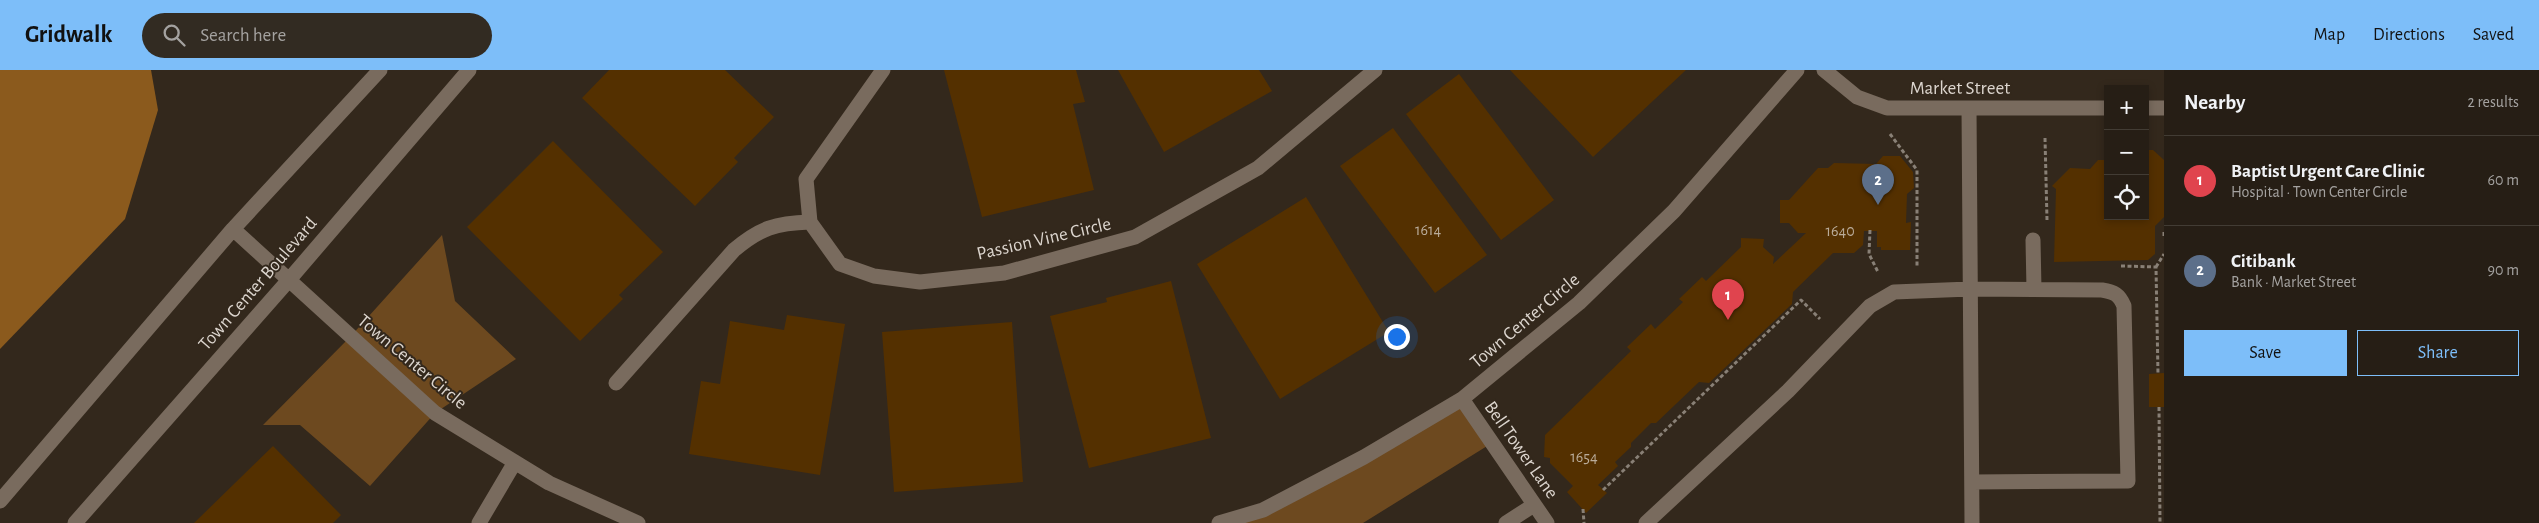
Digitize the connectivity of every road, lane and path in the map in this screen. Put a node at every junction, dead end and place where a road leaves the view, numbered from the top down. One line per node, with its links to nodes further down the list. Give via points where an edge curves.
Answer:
1 (380, 70): 15 (street)
2 (469, 70): 27 (street, Town Center Boulevard)
3 (883, 70): 13 (street, via 806,179)
4 (1375, 70): 13 (street, Passion Vine Circle, via 1258,168 1135,238 1004,273 920,282 874,276 840,264)
5 (1797, 70): 33 (street, Town Center Circle, via 1674,211 1580,303)
6 (1824, 70): 7 (street, Market Street, via 1857,97 1887,108)
7 (1969, 108): 8 (street, Market Street); 28 (street)
8 (2104, 108)
9 (2149, 108): 10 (street)
10 (2164, 108)
11 (1890, 133): 22 (path, via 1917,170 1917,267)
12 (2045, 138): 14 (path)
13 (810, 222): 32 (street, via 768,226 751,235)
14 (2047, 226)
15 (232, 229): 27 (street, Town Center Circle); 38 (street)
16 (1870, 230): 25 (path, via 1869,254)
17 (2164, 232): 18 (path)
18 (2164, 237)
19 (2033, 240): 29 (street)
20 (2164, 254): 23 (path)
21 (2120, 266): 23 (path)
22 (1910, 267)
23 (2156, 267): 31 (path)
24 (1887, 269): 25 (path)
25 (1878, 272): 26 (path)
26 (1870, 276)
27 (288, 281): 35 (street, Town Center Circle, via 435,413); 41 (street, Town Center Boulevard)
28 (1970, 289): 29 (street); 36 (street); 48 (street, via 1894,292 1870,306 1788,391)
29 (2034, 289): 36 (street, via 2102,290 2120,297 2124,306 2128,481)
30 (1826, 312): 37 (path, via 1820,319 1801,300)
31 (2158, 374)
32 (616, 383)
33 (1462, 399): 39 (street, Bell Tower Lane); 44 (street, Town Center Circle, via 1364,457 1263,510)
34 (2159, 407): 50 (path)
35 (515, 462): 42 (street); 43 (street, Town Center Circle, via 549,483)
36 (1972, 482): 49 (street)
37 (1604, 490)
38 (0, 501)
39 (1534, 505): 45 (street); 46 (street, Bell Tower Lane)
40 (1583, 509): 47 (path)
41 (75, 523)
42 (480, 523)
43 (638, 523)
44 (1219, 523)
45 (1506, 523)
46 (1547, 523)
47 (1584, 523)
48 (1646, 523)
49 (1972, 523)
50 (2160, 523)

